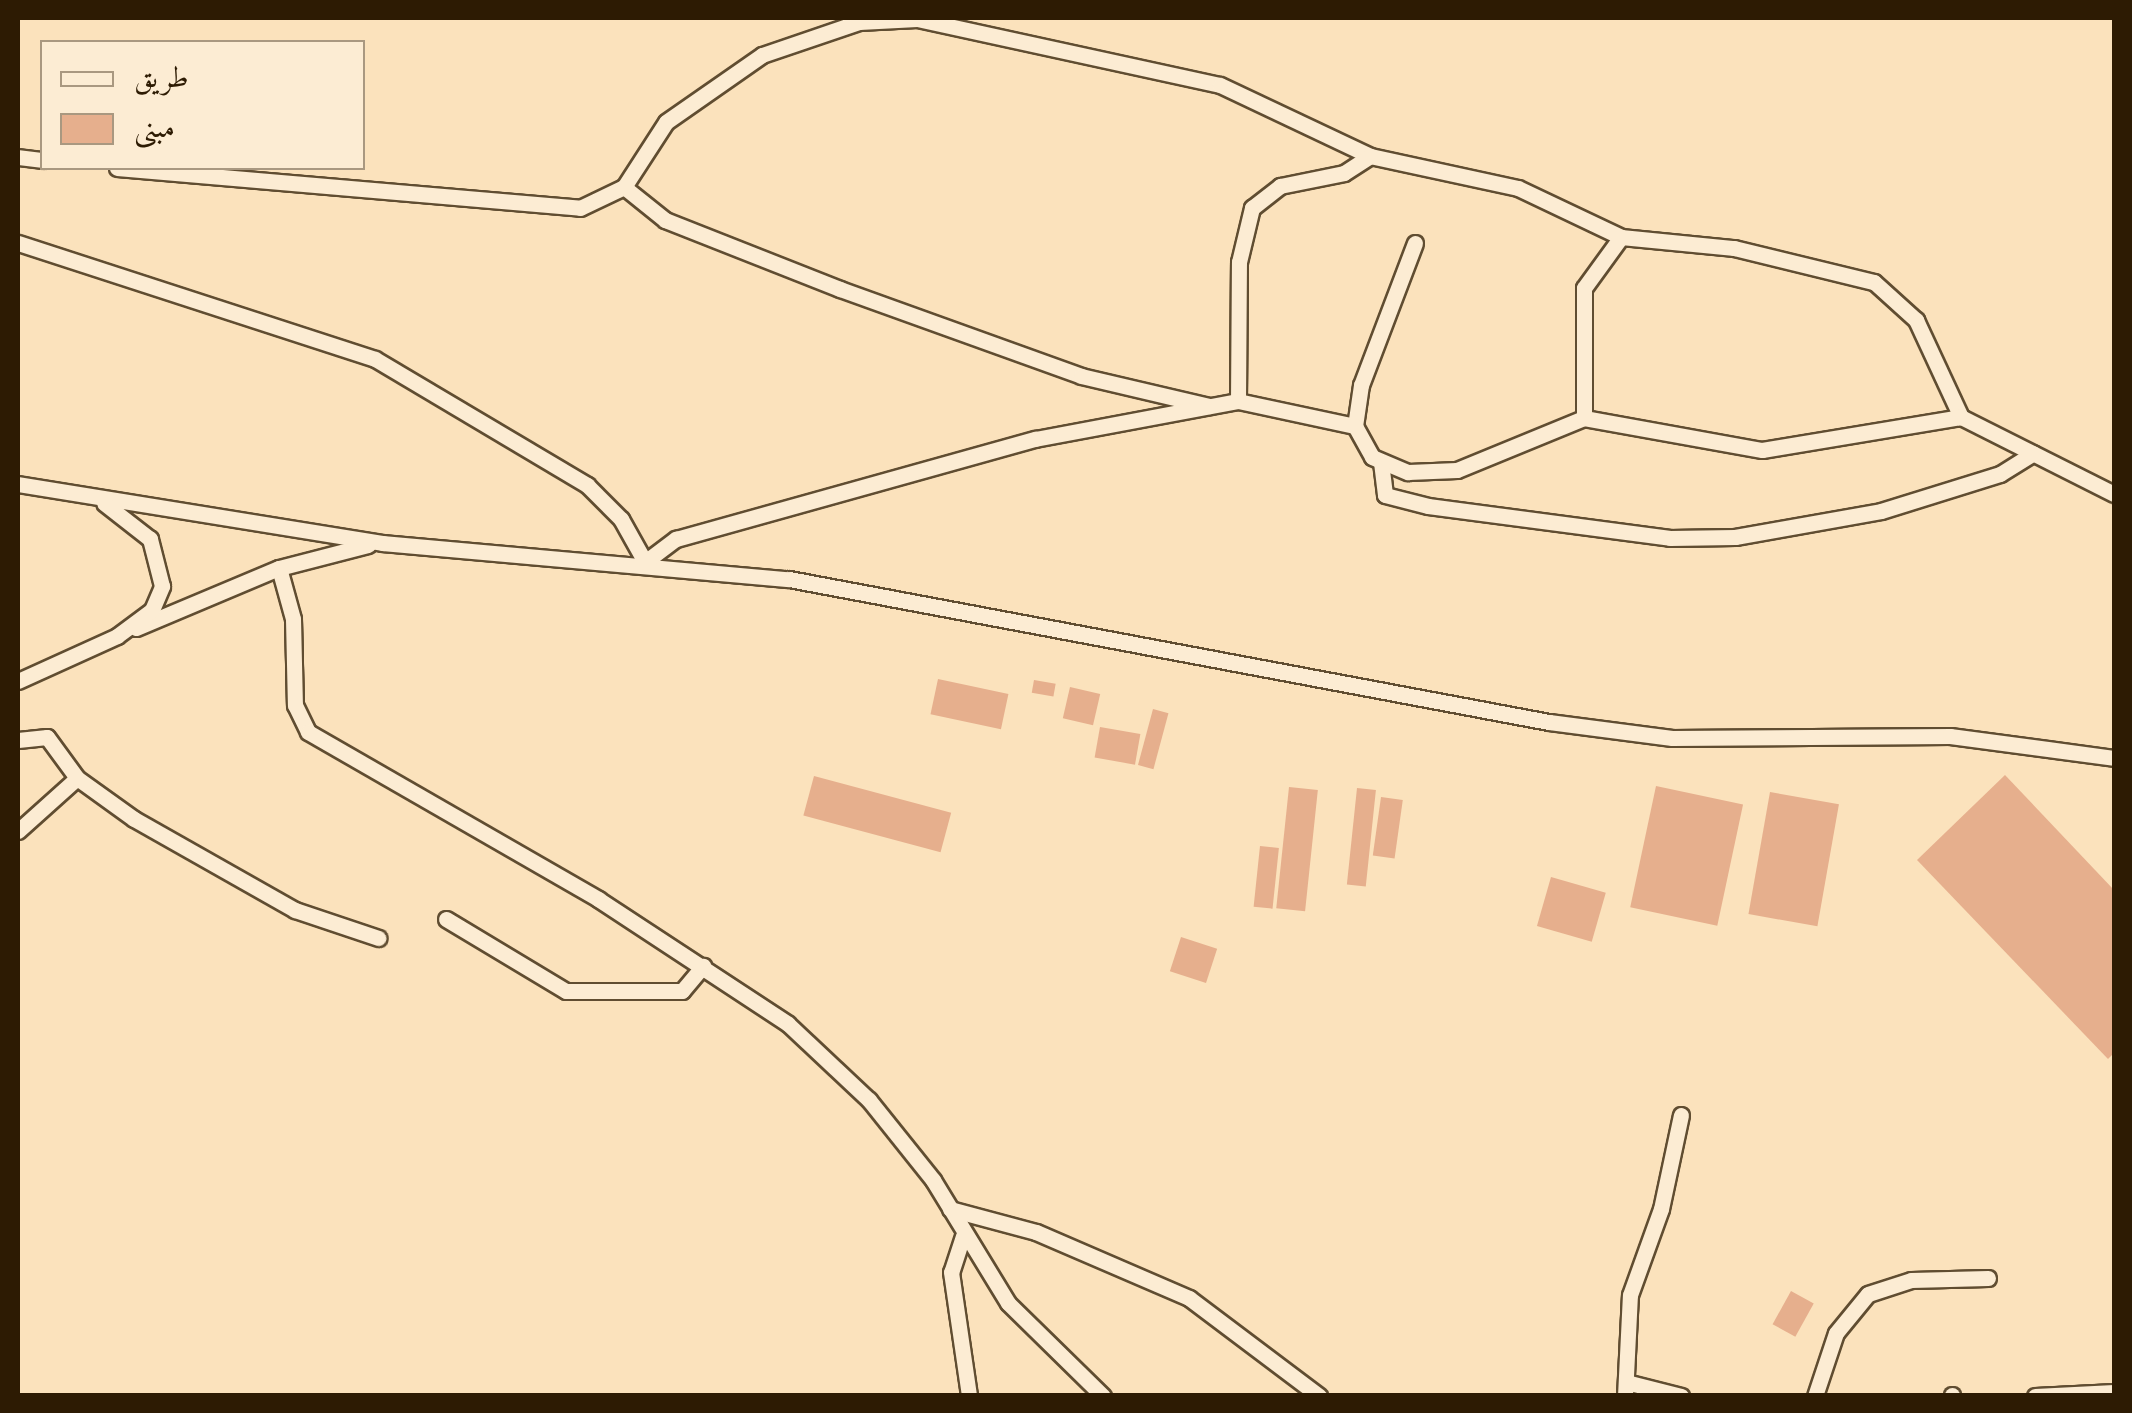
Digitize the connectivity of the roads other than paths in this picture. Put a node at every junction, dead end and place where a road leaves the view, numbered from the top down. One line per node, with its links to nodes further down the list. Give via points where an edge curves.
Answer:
1 (1370, 156): 3 (street, via 1220,86 917,19 859,22 762,55 666,122); 4 (street, via 1518,188); 7 (street, via 1344,173 1280,186 1252,208 1240,262)
2 (139, 170): 3 (street, via 558,208 596,204)
3 (624, 187): 8 (street, via 665,220 840,290 1080,376)
4 (1621, 237): 9 (street, via 1734,248 1890,290 1916,320); 10 (street, via 1584,288)
5 (18, 243): 18 (street, via 374,359 587,484 621,519)
6 (1414, 243): 11 (street, via 1361,385)
7 (1238, 401): 8 (street); 11 (street)
8 (1213, 407): 18 (street, via 990,450 676,539)
9 (1961, 417): 10 (street, via 1762,450); 12 (street)
10 (1584, 418): 13 (street, via 1437,475)
11 (1355, 426): 13 (street)
12 (2033, 453): 13 (street, via 2000,474 1882,512 1686,538 1428,506 1385,495); 15 (street)
13 (1381, 462)
14 (18, 484): 16 (street)
15 (2114, 494)
16 (96, 499): 17 (street); 20 (street, via 136,524 160,563 152,610)
17 (382, 542): 18 (street); 19 (street)
18 (645, 562): 23 (street, via 935,604 1174,656 1549,722 1672,738 1950,736)
19 (279, 568): 20 (street); 28 (street, via 292,619 296,705 321,744)
20 (117, 636): 21 (street)
21 (18, 681)
22 (18, 740): 24 (street, via 48,736)
23 (2114, 758)
24 (77, 778): 25 (street); 27 (street, via 295,910)
25 (18, 831)
26 (446, 919): 28 (street, via 566,991 682,992)
27 (378, 938)
28 (703, 966): 30 (street, via 827,1057 906,1145)
29 (1681, 1115): 33 (street, via 1661,1209 1630,1294)
30 (950, 1209): 31 (street); 37 (street, via 1036,1232 1190,1298)
31 (963, 1236): 35 (street, via 951,1272); 36 (street, via 1008,1303)
32 (1988, 1278): 39 (street, via 1911,1280 1868,1294 1836,1334)
33 (1625, 1389): 38 (street)
34 (2114, 1392): 40 (street)
35 (969, 1396)
36 (1103, 1396)
37 (1319, 1396)
38 (1681, 1396)
39 (1815, 1396)
40 (2034, 1396)

